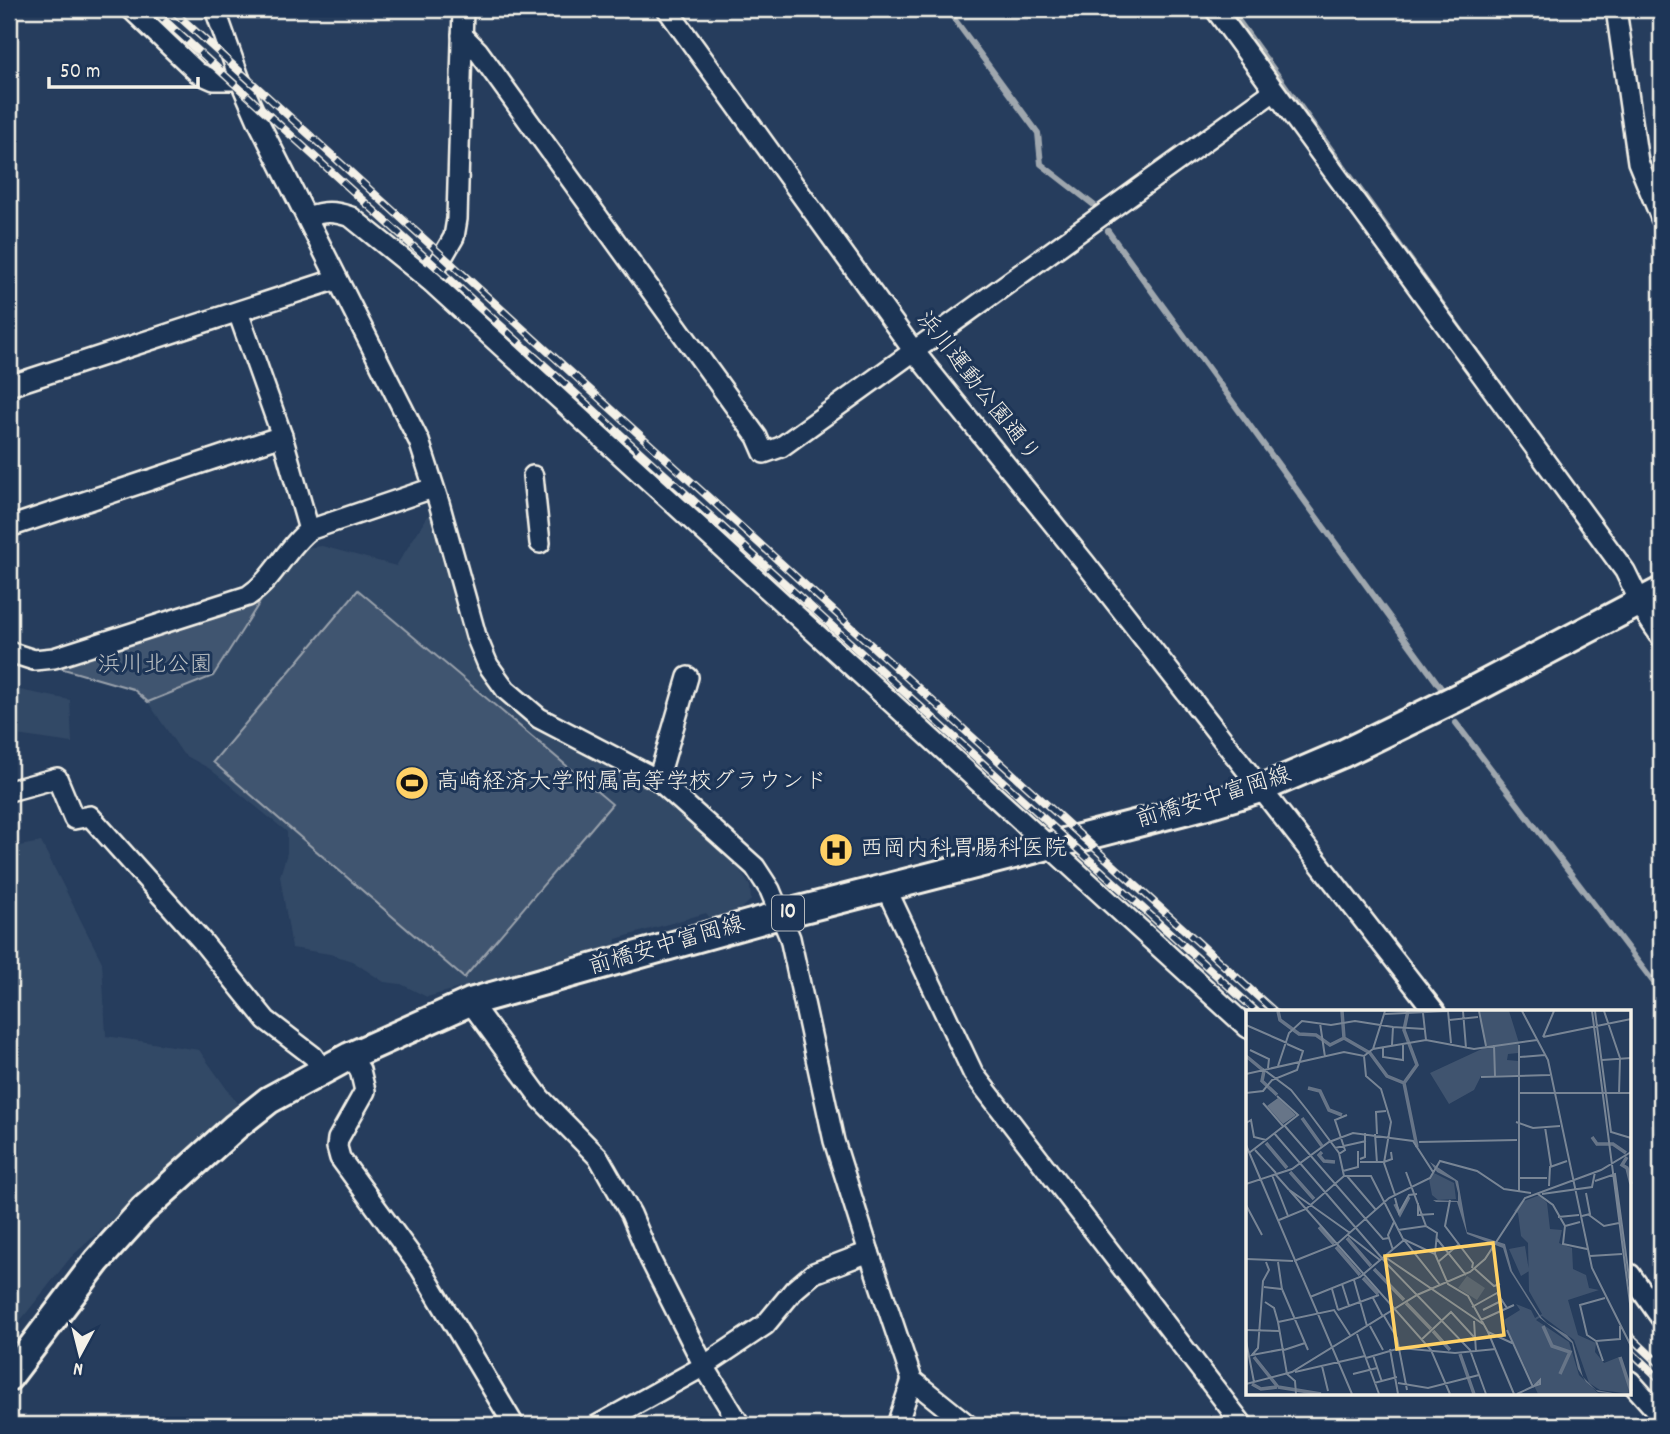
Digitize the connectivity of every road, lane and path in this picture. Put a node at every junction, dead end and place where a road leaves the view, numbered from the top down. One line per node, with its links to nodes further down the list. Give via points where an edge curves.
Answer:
1 (131, 9): 8 (street, via 198,73 214,80)
2 (215, 9): 8 (street)
3 (463, 9): 7 (street)
4 (667, 9): 15 (street, 浜川運動公園通り)
5 (1215, 9): 9 (street)
6 (1616, 9): 11 (street, via 1638,162)
7 (462, 35): 13 (street, via 457,219 454,237); 15 (street, via 750,426 764,453 780,447)
8 (240, 80): 10 (street)
9 (1275, 91): 15 (street); 23 (street, via 1625,571)
10 (307, 217): 12 (street); 13 (street, via 324,211 351,217)
11 (1661, 218)
12 (337, 279): 14 (street); 19 (street, via 419,440)
13 (429, 280): 30 (street)
14 (238, 312): 16 (street); 17 (street)
15 (913, 350): 28 (street, 浜川運動公園通り)
16 (9, 386)
17 (282, 436): 20 (street); 21 (street)
18 (533, 476): 22 (street)
19 (433, 488): 21 (street); 27 (street, via 475,636 506,690 539,718)
20 (9, 527)
21 (309, 530): 25 (street, via 267,581 248,596 54,659 34,660)
22 (540, 543)
23 (1651, 596): 24 (street, via 1648,618); 28 (main road, 前橋安中富岡線 / 10, via 1457,698)
24 (1661, 637)
25 (9, 652)
26 (688, 677): 27 (street)
27 (658, 780): 32 (street, via 755,867)
28 (1260, 789): 30 (main road, 前橋安中富岡線 / 10); 34 (street, 浜川運動公園通り)
29 (9, 791): 37 (street, via 57,778 74,819 90,816 266,1020 313,1056)
30 (1049, 845): 31 (main road, 前橋安中富岡線 / 10); 35 (street)
31 (887, 888): 32 (main road, 前橋安中富岡線 / 10); 51 (street, via 973,1073)
32 (780, 915): 33 (main road, 前橋安中富岡線 / 10); 38 (street, via 790,938 834,1141)
33 (470, 1002): 36 (main road, 前橋安中富岡線 / 10); 41 (street, via 541,1099 604,1167)
34 (1433, 1010)
35 (1246, 1026)
36 (349, 1056): 37 (main road, 前橋安中富岡線 / 10); 46 (street, via 360,1070 365,1091 338,1139 340,1158 421,1269)
37 (324, 1071): 42 (main road, 前橋安中富岡線 / 10, via 269,1100 143,1210 97,1261)
38 (869, 1252): 41 (street, via 814,1273 765,1325); 43 (street)
39 (1632, 1277): 40 (street)
40 (1661, 1318)
41 (704, 1366): 47 (street); 48 (street)
42 (9, 1377)
43 (912, 1380): 49 (street); 50 (street)
44 (1632, 1383): 45 (street)
45 (1661, 1416)
46 (514, 1425)
47 (598, 1425)
48 (740, 1425)
49 (897, 1425)
50 (968, 1425)
51 (1243, 1425)

